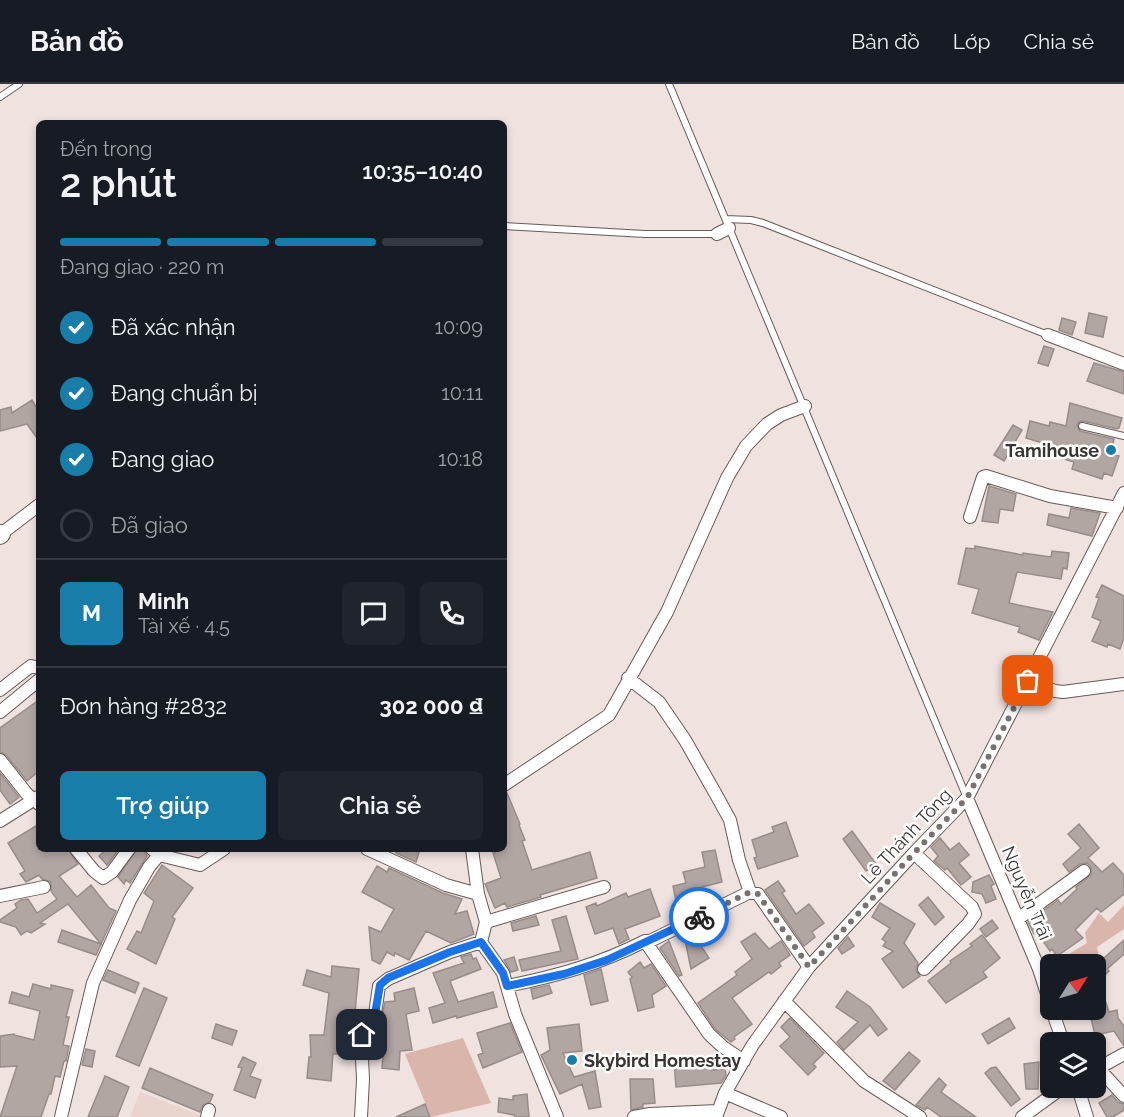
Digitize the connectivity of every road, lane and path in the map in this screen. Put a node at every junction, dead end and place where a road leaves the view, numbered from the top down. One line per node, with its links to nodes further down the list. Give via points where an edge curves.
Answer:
1 (19, 84): 3 (lane)
2 (669, 84): 5 (lane)
3 (0, 97)
4 (507, 226): 5 (lane, via 645,234)
5 (724, 227): 6 (lane, via 751,220 763,223); 8 (lane)
6 (1048, 335): 7 (street)
7 (1124, 364)
8 (805, 405): 17 (street, via 767,424 746,446 727,478 667,612); 25 (lane)
9 (1082, 426): 10 (lane)
10 (1124, 436)
11 (1124, 493): 13 (street, Lê Thánh Tông)
12 (36, 507): 15 (street)
13 (1119, 515): 14 (street, via 986,476); 18 (street, Lê Thánh Tông)
14 (970, 517)
15 (1, 535)
16 (36, 667): 21 (street, via 31,666)
17 (628, 678): 24 (street, via 609,715); 39 (street, via 659,702 713,788 730,820)
18 (1028, 681): 20 (street, via 1063,692); 25 (street, Lê Thánh Tông)
19 (36, 682): 22 (street)
20 (1124, 684)
21 (0, 690)
22 (0, 712)
23 (0, 760): 26 (street)
24 (507, 783)
25 (967, 798): 35 (street, Lê Thánh Tông); 42 (street, Nguyễn Trãi)
26 (36, 799)
27 (36, 801): 28 (street)
28 (0, 821)
29 (78, 852): 30 (street, via 103,878)
30 (127, 852)
31 (156, 852): 32 (street, via 200,865); 60 (street, via 93,983)
32 (220, 852)
33 (374, 852): 40 (street, via 446,885)
34 (472, 852): 40 (street)
35 (914, 853): 46 (street, Lê Thánh Tông); 47 (street, via 975,914)
36 (1084, 871): 42 (street)
37 (44, 886): 41 (street)
38 (604, 887): 43 (street)
39 (750, 892): 44 (street); 46 (street, via 758,894)
40 (478, 894): 43 (street)
41 (0, 896)
42 (1018, 919): 48 (street, Nguyễn Trãi)
43 (486, 922): 45 (street)
44 (645, 941): 49 (street, via 585,968); 52 (street, via 709,1034)
45 (481, 942): 49 (street, via 503,973); 61 (street, via 388,978 380,985 374,1020 362,1035)
46 (809, 967): 50 (street, Lê Thánh Tông)
47 (924, 969)
48 (1040, 977)
49 (507, 986): 62 (street)
50 (784, 1001): 52 (street, Lê Thánh Tông); 65 (street, via 864,1080)
51 (1124, 1054): 53 (street)
52 (744, 1061): 55 (street, Lê Thánh Tông)
53 (1106, 1065)
54 (1106, 1079): 56 (street)
55 (725, 1093): 59 (street, Lê Thánh Tông); 64 (street)
56 (1124, 1096)
57 (1048, 1098): 66 (street)
58 (1081, 1098): 67 (street)
59 (716, 1114): 63 (street)
60 (61, 1117)
61 (361, 1117)
62 (557, 1117)
63 (634, 1117)
64 (781, 1117)
65 (921, 1117)
66 (1022, 1117)
67 (1087, 1117)

